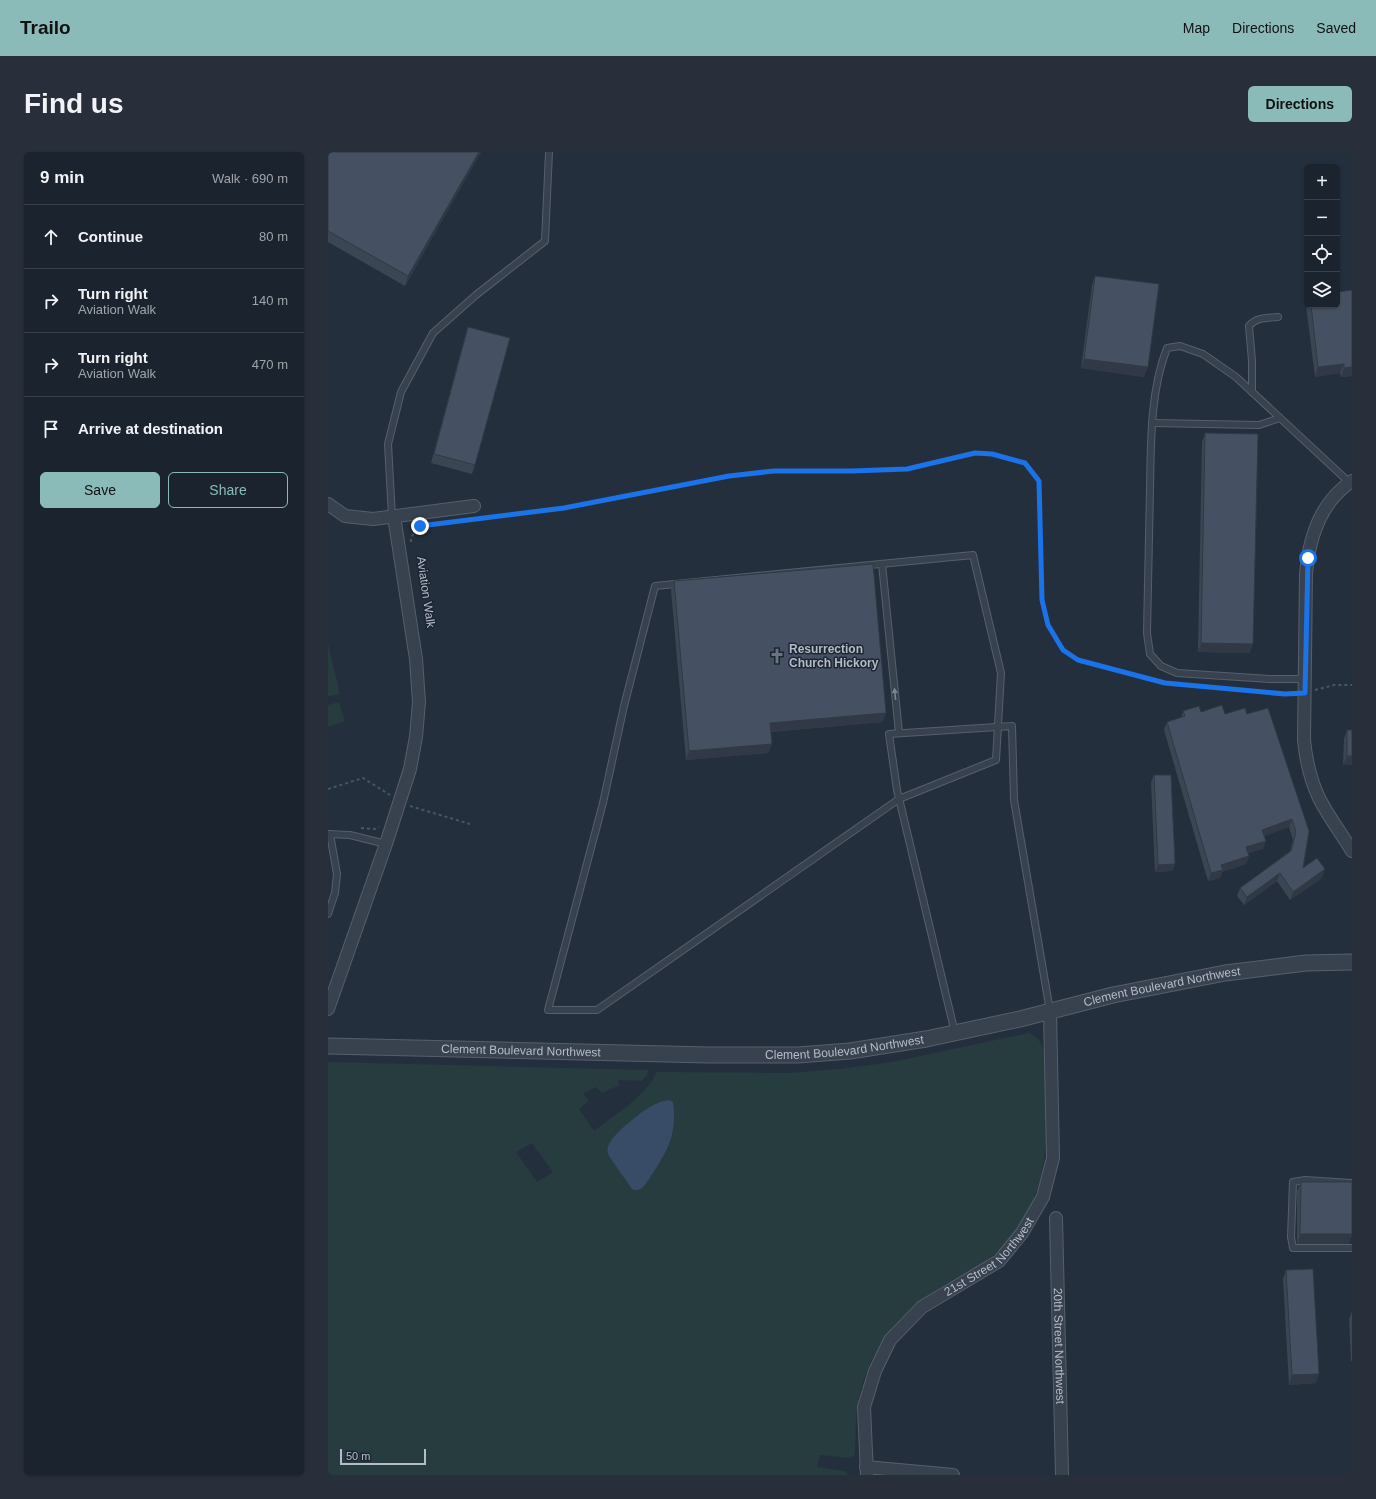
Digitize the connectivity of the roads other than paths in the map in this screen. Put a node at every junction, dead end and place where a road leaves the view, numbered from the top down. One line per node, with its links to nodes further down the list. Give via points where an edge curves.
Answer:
1 (549, 152): 9 (lane, via 544,241 476,294 433,333 401,392 388,444)
2 (1278, 317): 3 (lane, via 1258,319 1252,321 1249,326)
3 (1252, 392): 4 (lane); 5 (lane, via 1236,377 1203,354 1180,346 1167,348 1161,364)
4 (1280, 418): 5 (lane, via 1259,425); 6 (lane)
5 (1152, 423): 11 (lane, via 1147,633 1150,654 1161,666 1177,673)
6 (1351, 482): 11 (street, via 1341,489 1327,506 1316,526 1308,552)
7 (328, 504): 9 (street, via 345,516 373,519)
8 (474, 506): 9 (street)
9 (393, 516): 16 (street, via 416,659 419,702 410,769)
10 (882, 564): 12 (lane, via 973,555 1001,673); 13 (lane, one-way to 10); 14 (lane, via 655,586 624,706 603,803 548,1010 597,1010)
11 (1305, 679): 17 (street, via 1304,740 1311,779 1319,798)
12 (998, 727): 13 (lane); 14 (lane, via 996,760); 21 (lane, via 1012,726 1014,800)
13 (899, 733): 14 (lane, via 889,734)
14 (899, 799): 22 (lane)
15 (329, 834): 16 (lane, via 350,835); 18 (lane, via 337,874 335,893)
16 (386, 844): 20 (street)
17 (1352, 850)
18 (328, 914)
19 (1352, 962): 21 (street, Clement Boulevard Northwest, via 1306,963 1225,972)
20 (328, 1009)
21 (1050, 1011): 22 (street, Clement Boulevard Northwest); 27 (street, 21st Street Northwest, via 1053,1158 1043,1198 1022,1233 999,1261 922,1308 890,1340 864,1407)
22 (955, 1033): 23 (street, Clement Boulevard Northwest, via 901,1044 798,1055)
23 (328, 1046)
24 (1352, 1183): 26 (lane, via 1305,1180 1293,1182 1291,1237 1293,1248)
25 (1056, 1218): 29 (street, 20th Street Northwest)
26 (1352, 1248)
27 (866, 1471): 28 (street)
28 (953, 1475)
29 (1062, 1475)

